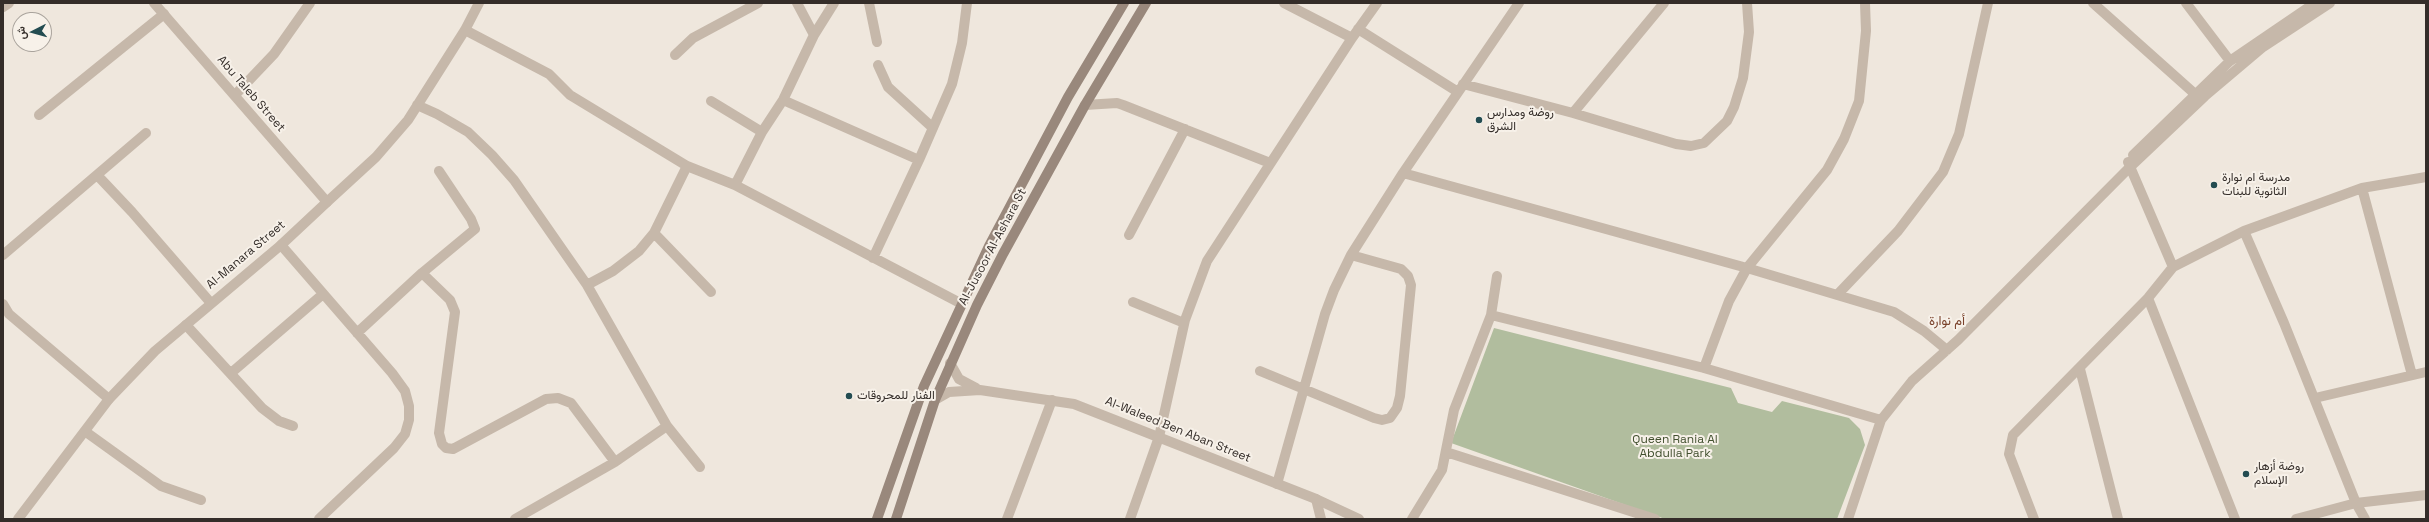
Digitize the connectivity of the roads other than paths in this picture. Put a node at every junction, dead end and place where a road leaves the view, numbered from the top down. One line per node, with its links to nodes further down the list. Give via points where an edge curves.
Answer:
1 (9, 3): 23 (street)
2 (154, 3): 24 (street, Abu Taleb Street)
3 (310, 3): 35 (street, via 274,54)
4 (479, 3): 26 (street, Al-Manara Street)
5 (758, 3): 30 (street, via 693,38)
6 (797, 3): 27 (street)
7 (834, 3): 27 (street)
8 (869, 3): 29 (street)
9 (967, 3): 42 (street, via 962,43 952,84)
10 (1124, 3): 61 (main road, Al-Jusoor Al-Ashara St, via 1068,97)
11 (1146, 3): 39 (main road, Al-Jusoor Al-Ashara St)
12 (1284, 3): 28 (street)
13 (1377, 3): 25 (street)
14 (1519, 3): 33 (street)
15 (1664, 3): 40 (street)
16 (1747, 3): 40 (street, via 1749,32 1743,78 1727,122 1704,143 1691,146 1676,144)
17 (1865, 3): 67 (street, via 1866,31 1859,101 1844,140 1827,170)
18 (1988, 3): 73 (street, via 1959,134 1943,172 1898,231)
19 (2093, 3): 34 (street, via 2170,69)
20 (2186, 3): 31 (street)
21 (2315, 3): 31 (street)
22 (2330, 3): 48 (street, via 2263,47)
23 (3, 7)
24 (164, 14): 35 (street, Abu Taleb Street); 41 (street)
25 (1358, 29): 28 (street); 33 (street)
26 (465, 30): 38 (street, Al-Manara Street); 49 (street, via 549,74 570,95)
27 (814, 35): 36 (street)
28 (1352, 38): 47 (street)
29 (877, 42)
30 (675, 55)
31 (2230, 61): 34 (street)
32 (878, 65): 42 (street, via 888,87)
33 (1461, 88): 40 (street); 51 (street)
34 (2195, 94): 48 (street)
35 (235, 95): 56 (street, Abu Taleb Street)
36 (783, 100): 44 (street); 46 (street)
37 (711, 101): 44 (street)
38 (418, 105): 56 (street, Al-Manara Street, via 376,157); 70 (street, via 468,132 492,155 545,222)
39 (1085, 105): 43 (street, via 1117,103); 62 (main road, Al-Jusoor Al-Ashara St)
40 (1573, 113)
41 (39, 115)
42 (933, 128): 46 (street)
43 (1185, 129): 47 (street); 59 (street)
44 (762, 132): 54 (street)
45 (146, 133): 52 (street)
46 (920, 160): 65 (street)
47 (1270, 163): 80 (street, via 1208,261)
48 (2129, 164): 66 (street); 83 (street)
49 (687, 166): 54 (street); 58 (street)
50 (439, 171): 68 (street, via 471,218 475,229)
51 (1403, 173): 64 (street); 67 (street)
52 (98, 176): 63 (street); 75 (street)
53 (2426, 177): 55 (street)
54 (735, 185): 65 (street)
55 (2362, 188): 57 (street); 90 (street)
56 (326, 202): 60 (street, Al-Manara Street)
57 (2244, 231): 66 (street); 93 (street)
58 (654, 233): 70 (street, via 627,261); 71 (street)
59 (1129, 235)
60 (281, 245): 72 (street); 75 (street, Al-Manara Street)
61 (989, 246): 62 (main road); 77 (main road, Al-Jusoor Al-Ashara St)
62 (1003, 254): 84 (main road, Al-Jusoor Al-Ashara St)
63 (3, 255)
64 (1351, 255): 91 (street, via 1334,290); 91 (street, via 1390,264 1408,276 1411,285 1397,408 1390,418 1382,420)
65 (873, 258): 77 (street)
66 (2172, 267): 74 (street)
67 (1747, 268): 73 (street); 85 (street, via 1728,301)
68 (422, 273): 82 (street); 103 (street, via 450,300 455,312 439,433 446,448 453,449 546,399 558,398 571,403)
69 (1496, 276): 79 (street)
70 (587, 285): 99 (street)
71 (711, 292)
72 (323, 294): 82 (street); 89 (street)
73 (1838, 294): 83 (street, via 1894,312)
74 (2148, 298): 86 (street); 124 (street)
75 (210, 302): 81 (street, Al-Manara Street)
76 (1133, 302): 80 (street)
77 (962, 304): 113 (main road, Al-Jusoor Al-Ashara St, via 921,393)
78 (4, 306): 94 (street, via 9,314)
79 (1491, 314): 85 (street); 102 (street, via 1454,410)
80 (1184, 323): 101 (street)
81 (186, 324): 89 (street); 94 (street, Al-Manara Street, via 155,351)
82 (357, 333): 111 (street, via 405,392 410,420 405,434 394,448)
83 (1948, 350): 97 (street, via 1912,381)
84 (950, 363): 92 (street, Al-Waleed Ben Aban Street, via 959,379); 95 (main road, Al-Jusoor Al-Ashara St)
85 (1704, 368): 97 (street)
86 (2080, 369): 122 (street, via 2017,429 2011,440 2009,454); 123 (street)
87 (1260, 371): 91 (street)
88 (2426, 372): 90 (street)
89 (231, 373): 98 (street, via 266,412 279,421)
90 (2412, 375): 93 (street)
91 (1304, 388): 105 (street)
92 (980, 390): 95 (street, Al-Waleed Ben Aban Street, via 949,392); 96 (street, Al-Waleed Ben Aban Street)
93 (2314, 398): 109 (street)
94 (109, 399): 100 (street, Al-Manara Street)
95 (935, 400): 114 (main road, Al-Jusoor Al-Ashara St)
96 (1052, 400): 101 (street, Al-Waleed Ben Aban Street, via 1074,404); 115 (street)
97 (1881, 420): 121 (street)
98 (293, 426)
99 (667, 426): 103 (street); 104 (street)
100 (86, 432): 108 (street, via 161,486); 110 (street, Al-Manara Street)
101 (1159, 437): 105 (street, Al-Waleed Ben Aban Street); 116 (street)
102 (1446, 452): 119 (street, via 1442,470); 120 (street)
103 (615, 462): 112 (street)
104 (700, 466)
105 (1277, 484): 107 (street, Al-Waleed Ben Aban Street)
106 (2426, 495): 109 (street)
107 (1316, 499): 117 (street); 118 (street, Al-Waleed Ben Aban Street)
108 (201, 500)
109 (2356, 503): 125 (street); 126 (street)
110 (18, 519)
111 (319, 519)
112 (515, 519)
113 (877, 519)
114 (896, 519)
115 (1007, 519)
116 (1130, 519)
117 (1321, 519)
118 (1357, 519)
119 (1412, 519)
120 (1655, 519)
121 (1848, 519)
122 (2034, 519)
123 (2118, 519)
124 (2235, 519)
125 (2296, 519)
126 (2365, 519)

